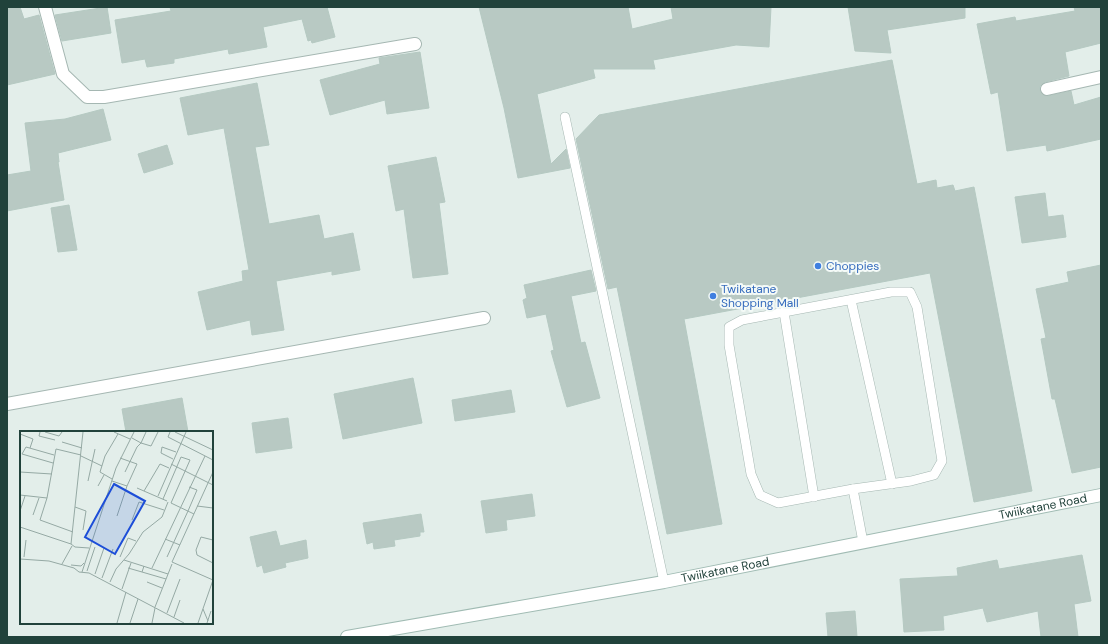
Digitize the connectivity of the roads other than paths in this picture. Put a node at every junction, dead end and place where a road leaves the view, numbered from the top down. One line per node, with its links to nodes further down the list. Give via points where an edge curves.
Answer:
1 (45, 7): 2 (street, via 63,74 87,98)
2 (415, 44)
3 (1101, 77): 4 (street)
4 (1047, 88)
5 (565, 117): 15 (lane)
6 (851, 300): 7 (lane); 10 (lane); 10 (lane, via 891,292 910,292 917,307 942,462 934,475)
7 (784, 312): 13 (lane); 13 (lane, via 742,320 729,327 729,345 751,474 760,495 778,503)
8 (484, 318): 9 (street)
9 (7, 404)
10 (892, 484): 11 (lane)
11 (853, 489): 13 (lane); 14 (lane)
12 (1101, 495): 14 (street, Twiikatane Road)
13 (814, 496)
14 (863, 542): 15 (street, Twiikatane Road)
15 (664, 582): 16 (street, Twiikatane Road)
16 (361, 636): 17 (street, Twiikatane Road)
17 (347, 637)

